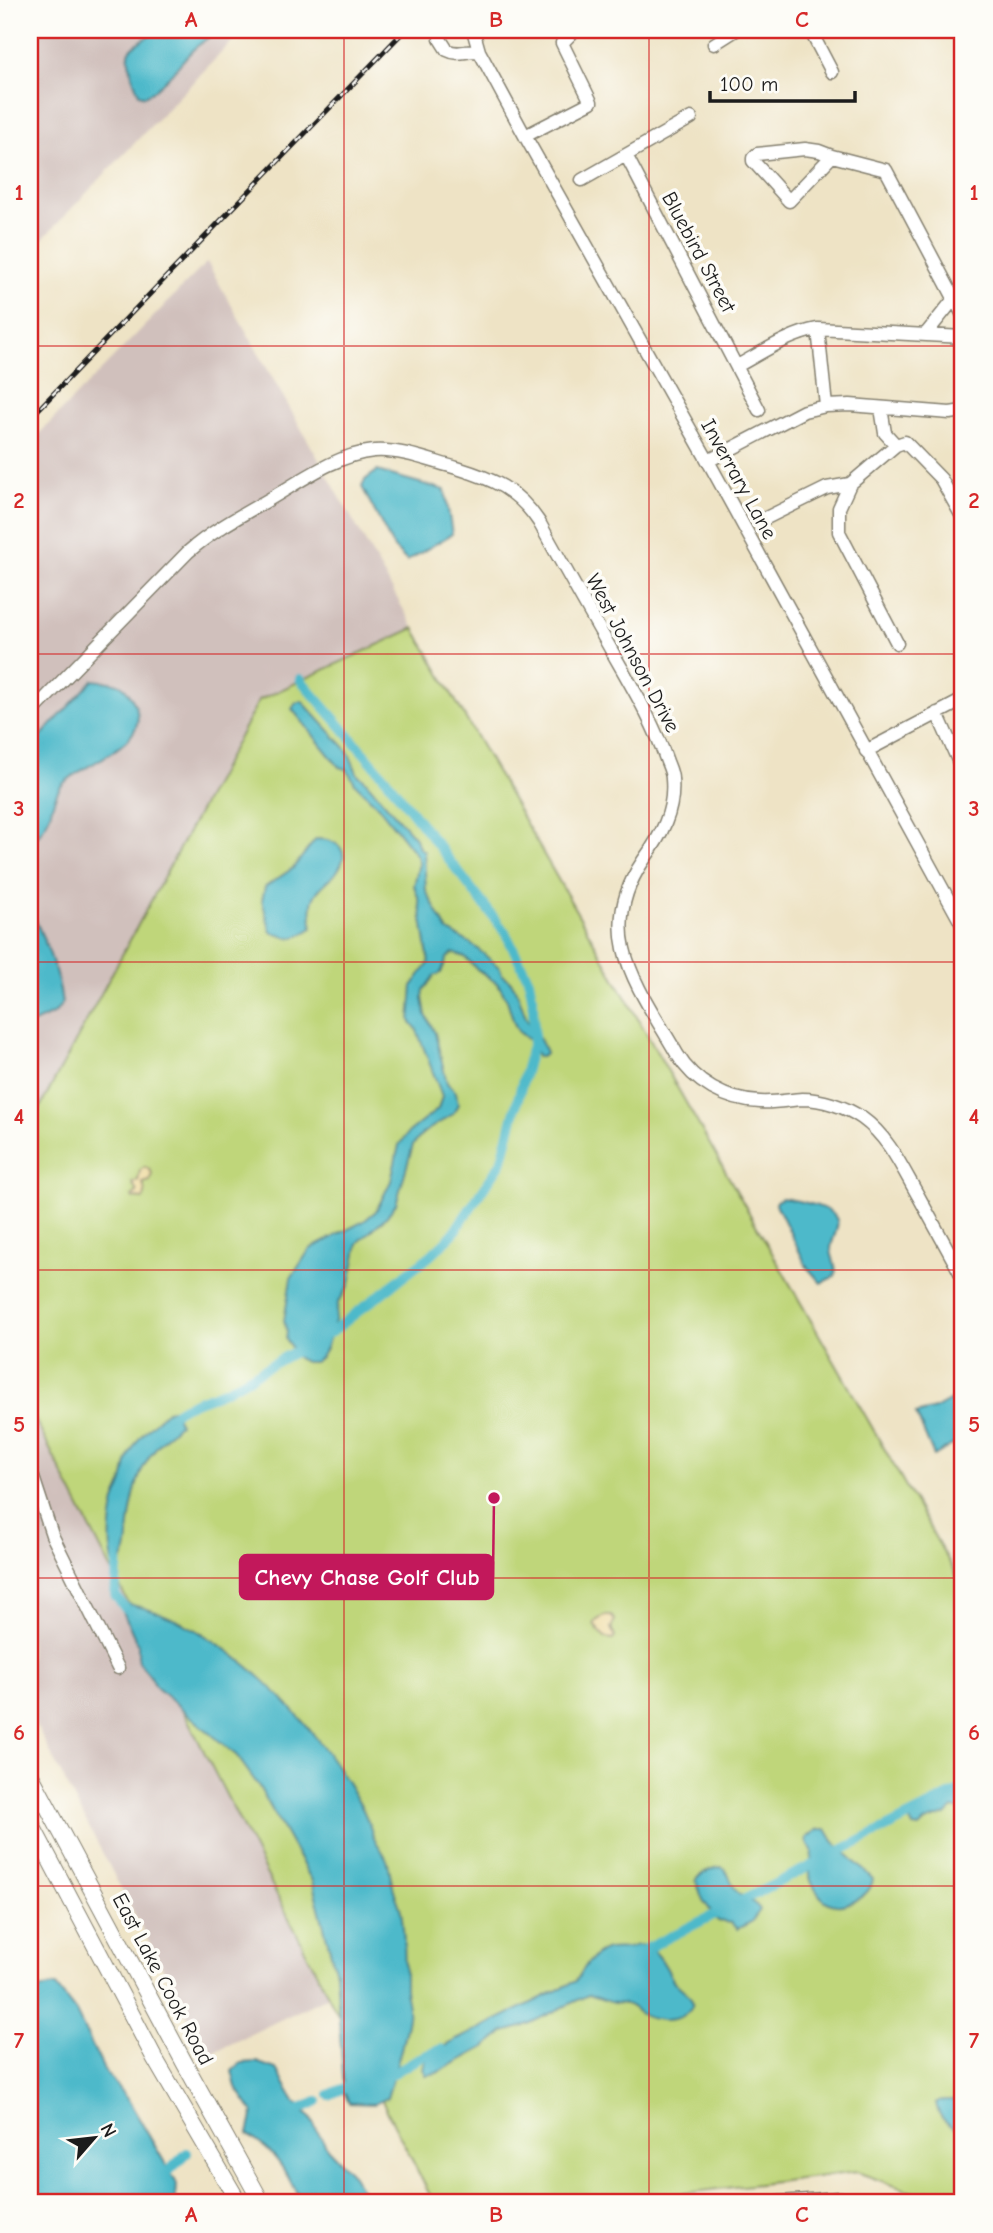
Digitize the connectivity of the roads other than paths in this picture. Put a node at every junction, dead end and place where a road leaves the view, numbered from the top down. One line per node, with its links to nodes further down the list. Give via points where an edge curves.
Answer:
1 (442, 30): 7 (street, via 440,39 447,50 458,54)
2 (473, 30): 7 (street, Inverrary Lane)
3 (575, 30): 10 (street, via 562,43 591,102)
4 (736, 30): 6 (street)
5 (810, 30): 8 (street)
6 (713, 44)
7 (479, 51): 10 (street, Inverrary Lane)
8 (832, 72)
9 (691, 118): 11 (street)
10 (526, 136): 25 (street, Inverrary Lane)
11 (626, 155): 13 (street); 19 (street, Bluebird Street)
12 (832, 156): 12 (street, via 805,149 757,154 753,161 789,201); 14 (street, via 887,170)
13 (582, 180)
14 (954, 299): 15 (street); 17 (street)
15 (963, 315)
16 (818, 329): 17 (street); 19 (street, via 785,340); 20 (street)
17 (925, 335): 18 (street)
18 (963, 337)
19 (737, 366): 22 (street, Bluebird Street)
20 (826, 406): 21 (street); 25 (street, via 804,411)
21 (881, 408): 23 (street); 24 (street, via 885,433)
22 (759, 410)
23 (963, 411)
24 (896, 445): 26 (street); 28 (street, via 905,442 941,479)
25 (708, 461): 33 (street, Inverrary Lane)
26 (850, 484): 27 (street, via 827,488); 29 (street, via 839,508 839,532)
27 (766, 518)
28 (963, 518)
29 (897, 643)
30 (963, 700): 31 (street)
31 (937, 713): 33 (street); 34 (street)
32 (30, 714): 36 (street, West Johnson Drive, via 187,552 328,465 371,452 402,453 502,485 517,495 539,522 656,730 672,776 669,816 629,887 621,926 631,973 679,1058 705,1085 730,1097 759,1102 821,1101 863,1119 894,1153)
33 (866, 751): 35 (street, Inverrary Lane)
34 (961, 767)
35 (963, 926)
36 (963, 1278)
37 (30, 1468): 38 (street, via 52,1535)
38 (118, 1668)
39 (30, 1774): 41 (main road, East Lake Cook Road)
40 (30, 1822): 42 (main road, East Lake Cook Road)
41 (117, 1939): 42 (main road); 44 (main road, East Lake Cook Road)
42 (97, 1950): 43 (main road, East Lake Cook Road)
43 (239, 2203)
44 (262, 2203)
45 (763, 2203): 46 (street, via 839,2199)
46 (888, 2203)

